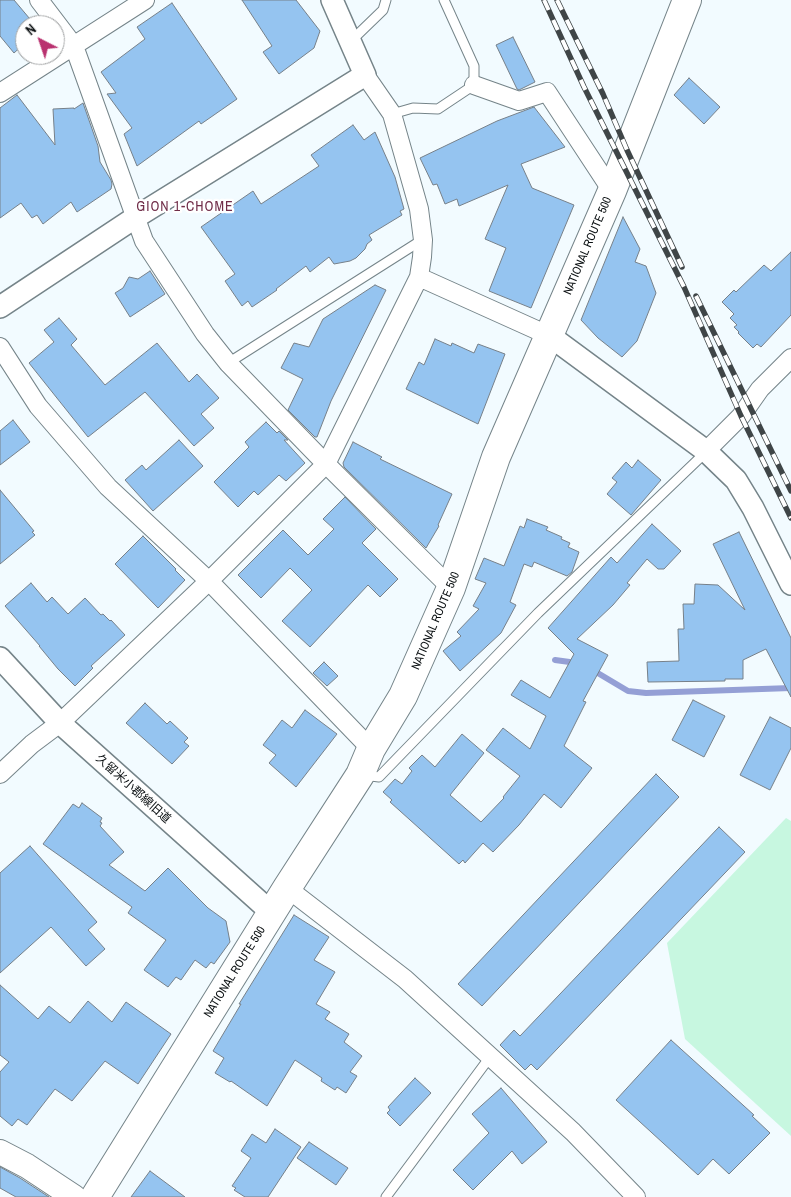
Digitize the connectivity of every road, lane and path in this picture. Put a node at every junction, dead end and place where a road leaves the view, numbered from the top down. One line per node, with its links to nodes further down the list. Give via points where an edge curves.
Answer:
1 (39, 0): 8 (street)
2 (145, 0): 8 (street)
3 (332, 0): 7 (street)
4 (386, 0): 7 (lane, via 383,10)
5 (444, 0): 10 (lane, via 474,66)
6 (687, 0): 13 (highway, NATIONAL ROUTE 500)
7 (351, 41): 9 (street)
8 (74, 46): 11 (street); 14 (street)
9 (365, 75): 12 (street); 14 (street)
10 (474, 85): 12 (lane, via 438,109 413,108); 13 (street, via 519,102 547,92)
11 (0, 93)
12 (392, 114): 15 (street, via 419,209)
13 (612, 190): 18 (highway, NATIONAL ROUTE 500)
14 (136, 217): 17 (street); 21 (street, via 144,241 184,304)
15 (423, 240): 16 (street); 21 (lane)
16 (419, 278): 18 (street); 23 (street)
17 (0, 307)
18 (550, 336): 22 (street); 26 (highway, NATIONAL ROUTE 500, via 496,457)
19 (0, 347): 24 (street, via 38,406 108,487)
20 (791, 358): 22 (street)
21 (228, 363): 23 (street)
22 (706, 451): 25 (street, via 736,480); 31 (lane, via 538,613 379,777)
23 (326, 464): 24 (street); 26 (street)
24 (209, 581): 28 (street); 29 (street)
25 (791, 584)
26 (452, 588): 29 (highway, NATIONAL ROUTE 500, via 403,696)
27 (0, 658): 28 (street, 久留米小郡線旧道)
28 (60, 723): 30 (street); 33 (street, 久留米小郡線旧道)
29 (372, 748): 31 (highway, NATIONAL ROUTE 500)
30 (0, 774)
31 (360, 775): 32 (highway, NATIONAL ROUTE 500)
32 (287, 888): 33 (highway, NATIONAL ROUTE 500); 34 (street, via 405,979)
33 (272, 913): 37 (highway, NATIONAL ROUTE 500)
34 (490, 1057): 38 (lane); 39 (street, via 573,1132)
35 (0, 1152): 36 (main road)
36 (74, 1197)
37 (95, 1197)
38 (386, 1197)
39 (636, 1197)

